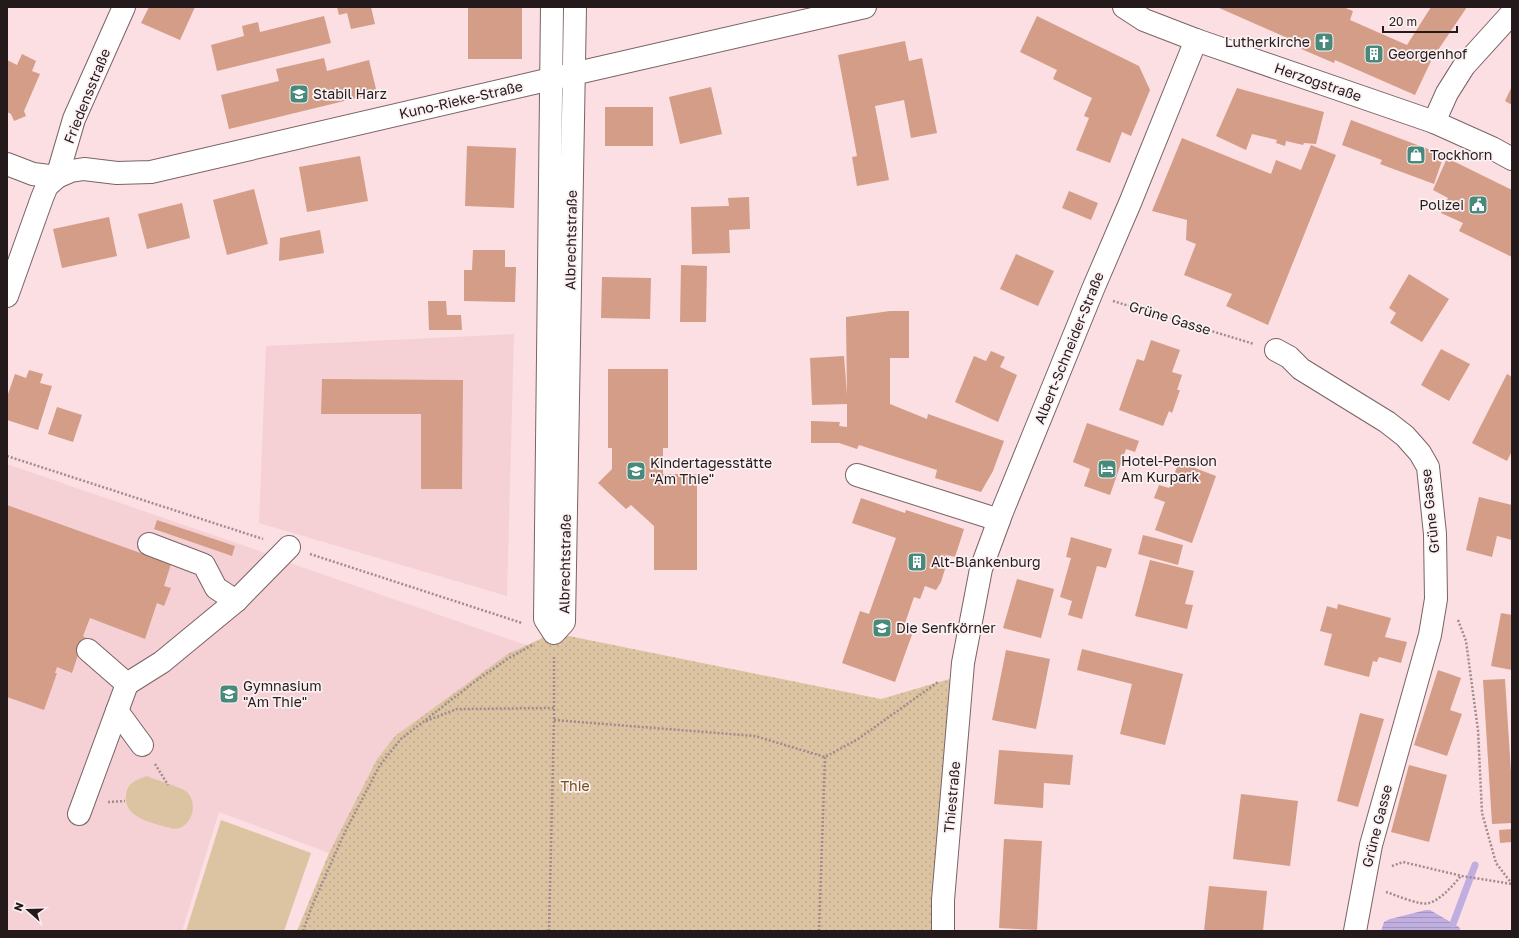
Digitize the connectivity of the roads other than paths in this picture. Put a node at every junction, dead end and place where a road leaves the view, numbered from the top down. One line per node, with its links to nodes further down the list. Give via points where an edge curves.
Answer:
1 (124, 7): 13 (street, Friedensstraße, via 74,119)
2 (552, 7): 9 (street, Albrechtstraße)
3 (575, 7): 8 (street, Albrechtstraße)
4 (865, 7): 8 (street, Kuno-Rieke-Straße)
5 (1124, 7): 7 (street, Herzogstraße, via 1144,20)
6 (1512, 13): 10 (street, via 1464,66 1447,93)
7 (1196, 40): 10 (street, Herzogstraße); 17 (street, Albert-Schneider-Straße)
8 (574, 74): 9 (street, Kuno-Rieke-Straße); 9 (street, Albrechtstraße, via 564,622 554,633 545,619)
9 (551, 79): 13 (street, Kuno-Rieke-Straße, via 151,172 117,173 84,169)
10 (1434, 122): 11 (street, Herzogstraße)
11 (1512, 159)
12 (7, 164): 13 (street, via 33,174)
13 (57, 177): 14 (street, Friedensstraße, via 47,186)
14 (7, 296)
15 (1276, 350): 28 (street, Grüne Gasse, via 1289,357 1301,369 1387,422 1405,436 1428,467 1435,534 1436,599 1430,635 1371,845)
16 (857, 475): 17 (street)
17 (999, 520): 22 (street, Albert-Schneider-Straße, via 981,569)
18 (148, 544): 20 (street, via 204,565 216,588)
19 (289, 547): 20 (street)
20 (236, 601): 23 (street, via 162,662)
21 (88, 650): 23 (street)
22 (964, 663): 27 (street, Thiestraße, via 944,892)
23 (127, 684): 24 (street)
24 (117, 711): 25 (street); 26 (street)
25 (142, 745)
26 (79, 814)
27 (943, 931)
28 (1355, 931)

